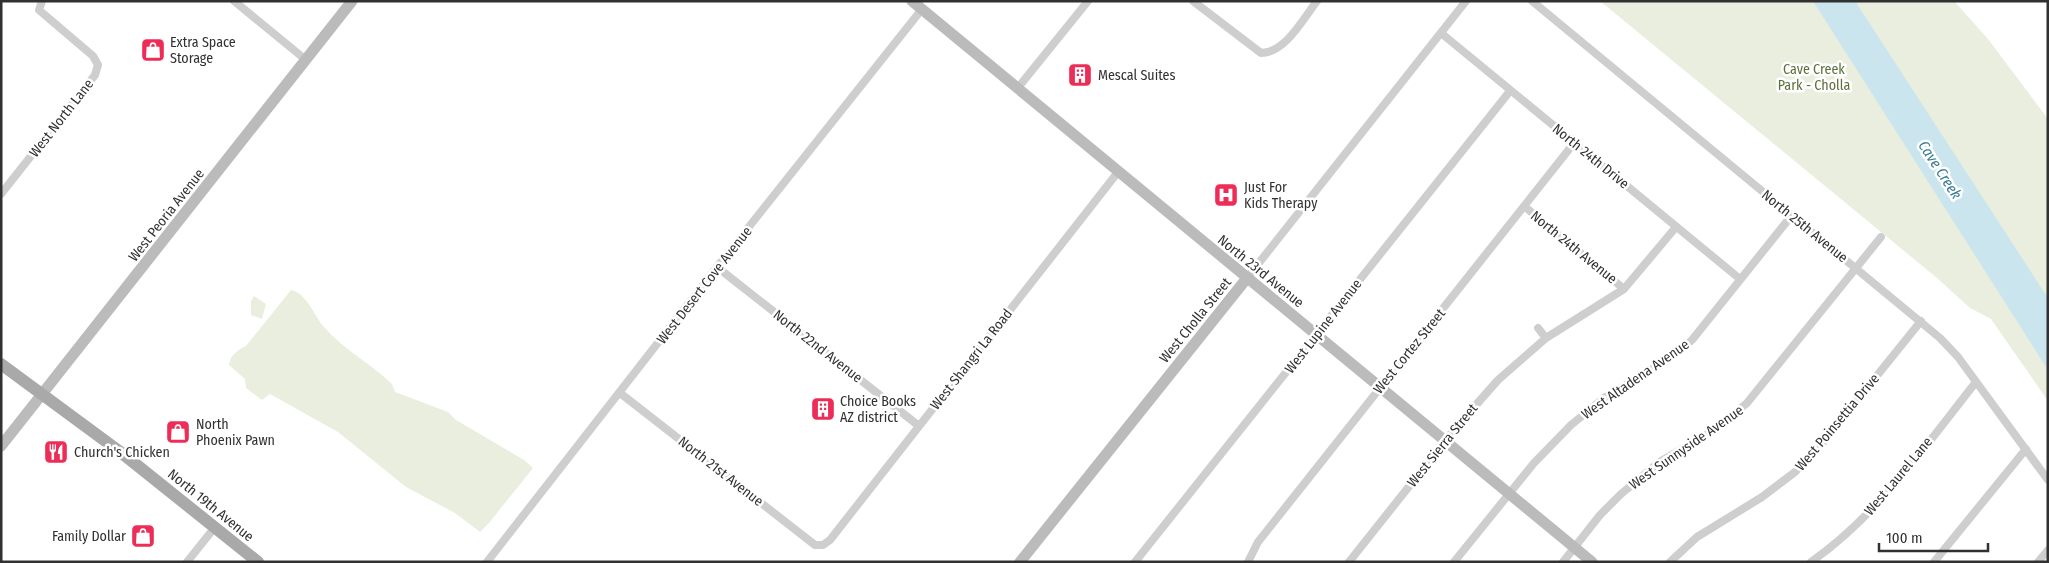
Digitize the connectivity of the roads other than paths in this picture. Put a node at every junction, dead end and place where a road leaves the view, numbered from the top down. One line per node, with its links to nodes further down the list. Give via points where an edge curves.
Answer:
1 (42, 1): 17 (street, West North Lane, via 39,10 93,56 98,65 95,75)
2 (234, 1): 12 (street)
3 (352, 1): 12 (street, West Peoria Avenue)
4 (912, 1): 10 (street, North 23rd Avenue)
5 (1088, 1): 13 (street)
6 (1193, 1): 7 (street, via 1261,53 1270,53 1286,40)
7 (1317, 1)
8 (1466, 1): 11 (street, West Cholla Street)
9 (1532, 1): 19 (street, North 25th Avenue)
10 (922, 9): 13 (street, North 23rd Avenue); 22 (street, West Desert Cove Avenue)
11 (1441, 33): 14 (street, North 24th Drive); 24 (street, West Cholla Street)
12 (306, 60): 35 (street, West Peoria Avenue)
13 (1017, 89): 16 (street, North 23rd Avenue)
14 (1510, 90): 15 (street, North 24th Drive); 29 (street, West Lupine Avenue)
15 (1574, 143): 18 (street, West Cortez Street); 20 (street, North 24th Drive)
16 (1118, 172): 24 (street, North 23rd Avenue); 36 (street, West Shangri La Road)
17 (1, 194)
18 (1524, 206): 26 (street, North 24th Avenue); 33 (street, West Cortez Street)
19 (1792, 215): 23 (street, North 25th Avenue); 25 (street, West Altadena Avenue)
20 (1676, 227): 25 (street, North 24th Drive); 26 (street, West Sierra Street)
21 (1881, 237): 23 (street, West Sunnyside Avenue)
22 (717, 267): 34 (street, West Desert Cove Avenue); 36 (street, North 22nd Avenue)
23 (1856, 268): 27 (street, North 25th Avenue); 44 (street, West Sunnyside Avenue, via 1748,403 1716,428 1640,477 1600,515)
24 (1247, 278): 29 (street, North 23rd Avenue); 49 (street, West Cholla Street)
25 (1740, 279): 41 (street, West Altadena Avenue, via 1686,345 1669,359 1604,398 1571,425)
26 (1624, 289): 30 (street, West Sierra Street)
27 (1920, 321): 32 (street, North 25th Avenue, via 1951,348); 56 (street, West Poinsettia Drive, via 1821,445 1795,472 1762,497 1697,537)
28 (1538, 328): 30 (street)
29 (1316, 335): 33 (street, North 23rd Avenue); 50 (street, West Lupine Avenue)
30 (1546, 338): 37 (street, West Sierra Street, via 1498,380)
31 (1, 364): 35 (main road, North 19th Avenue)
32 (1976, 382): 39 (street, North 25th Avenue); 57 (street, West Laurel Lane, via 1871,510)
33 (1380, 387): 37 (street, North 23rd Avenue); 51 (street, West Cortez Street, via 1258,542)
34 (620, 392): 43 (street, North 21st Avenue, via 815,545); 48 (street, West Desert Cove Avenue)
35 (42, 395): 38 (street, West Peoria Avenue); 42 (main road, North 19th Avenue)
36 (919, 426): 43 (street, West Shangri La Road)
37 (1446, 440): 41 (street, North 23rd Avenue); 52 (street, West Sierra Street)
38 (1, 446)
39 (2026, 449): 40 (street, North 25th Avenue); 58 (street)
40 (2048, 480)
41 (1509, 493): 44 (street, North 23rd Avenue); 53 (street, West Altadena Avenue)
42 (215, 527): 46 (street); 47 (main road, North 19th Avenue)
43 (823, 545)
44 (1574, 547): 54 (street, West Sunnyside Avenue); 55 (street, North 23rd Avenue)
45 (2048, 550): 59 (street)
46 (187, 562)
47 (258, 562)
48 (487, 562)
49 (1020, 562)
50 (1136, 562)
51 (1248, 562)
52 (1349, 562)
53 (1454, 562)
54 (1563, 562)
55 (1592, 562)
56 (1670, 562)
57 (1811, 562)
58 (1934, 562)
59 (2038, 562)

